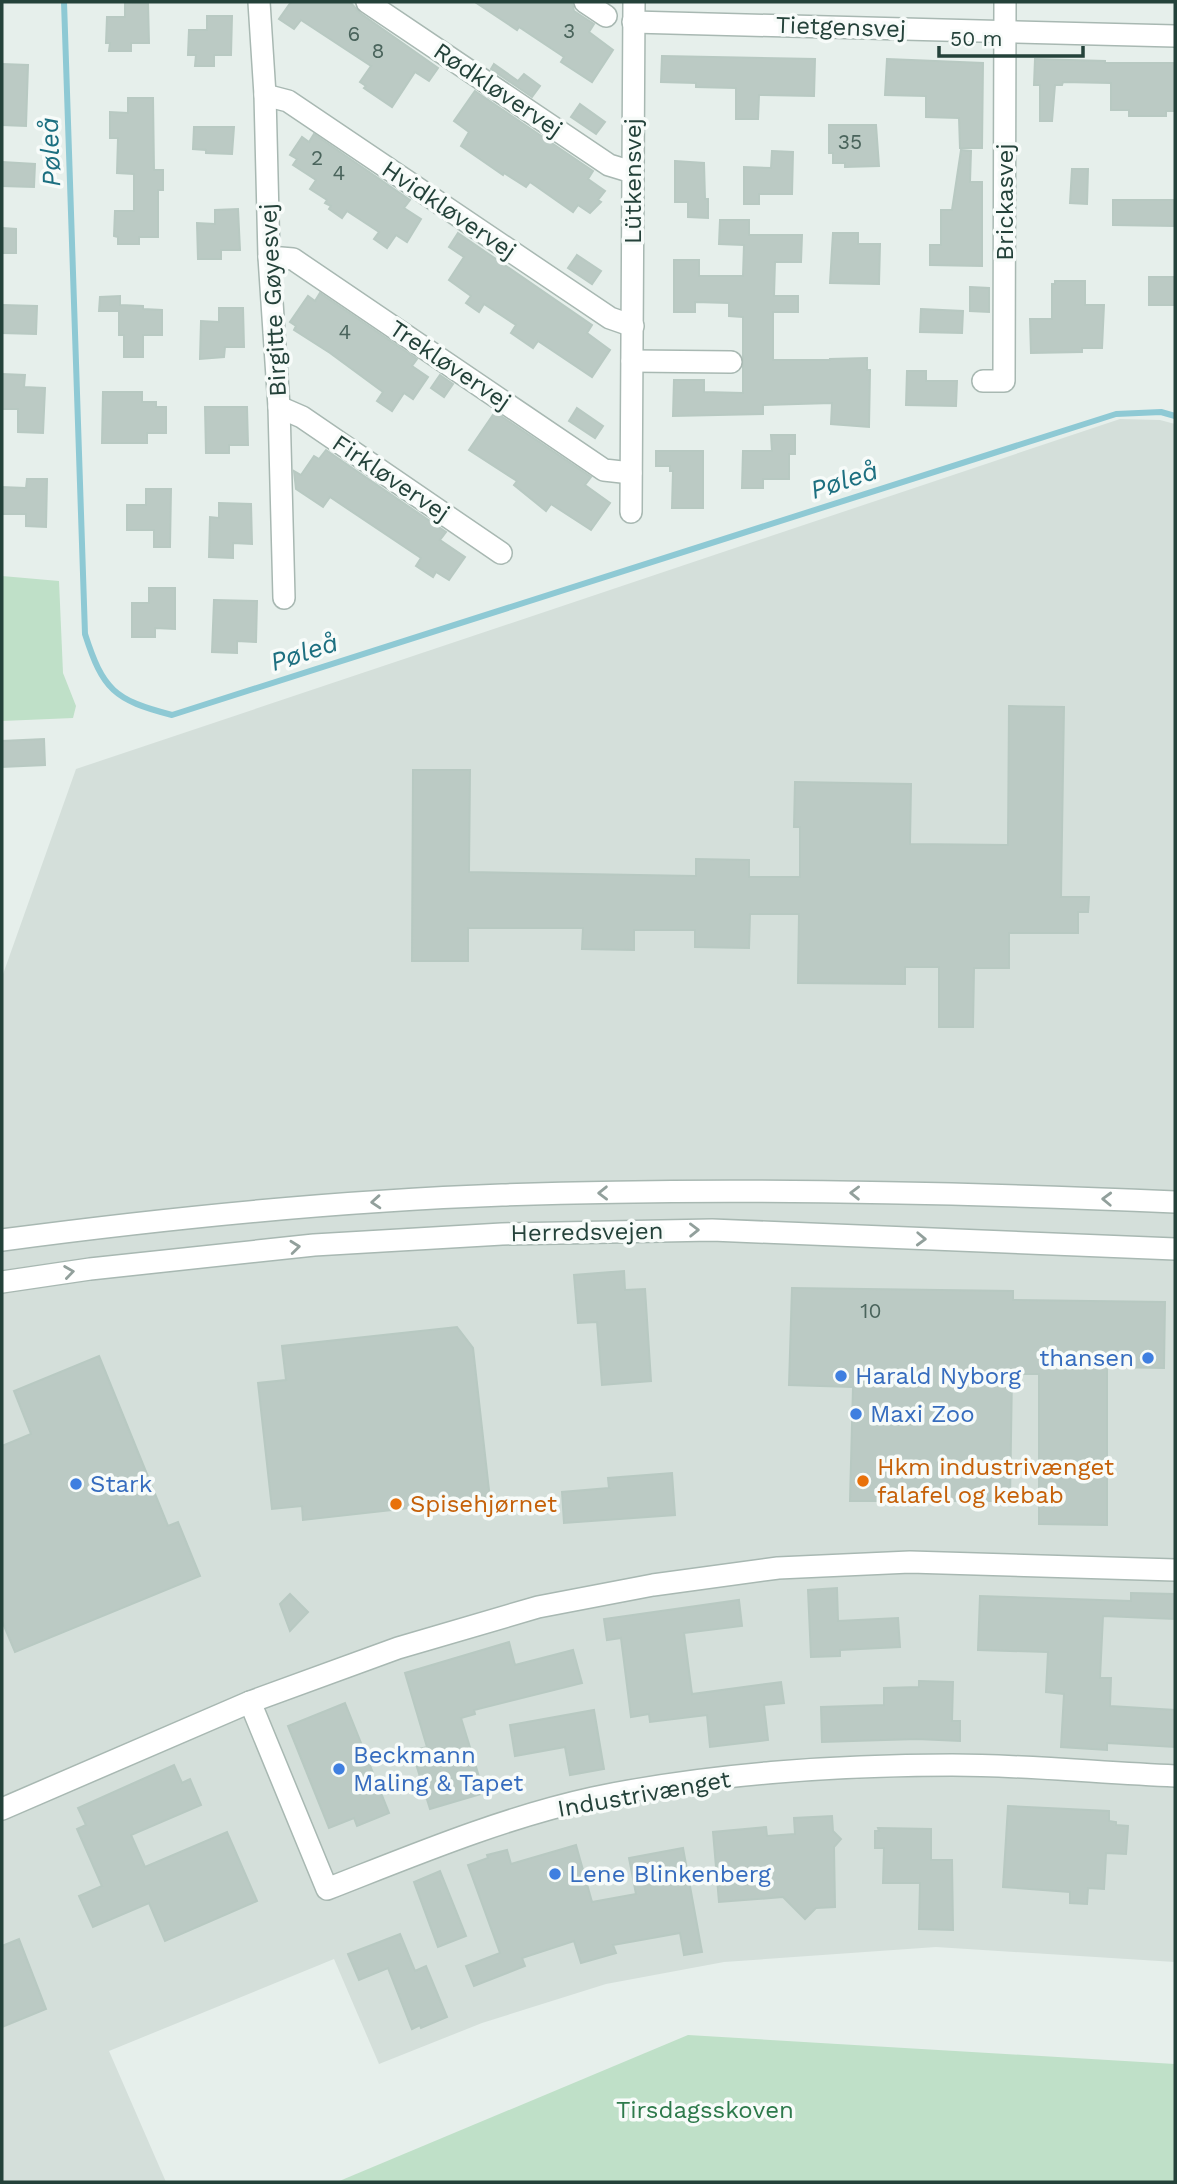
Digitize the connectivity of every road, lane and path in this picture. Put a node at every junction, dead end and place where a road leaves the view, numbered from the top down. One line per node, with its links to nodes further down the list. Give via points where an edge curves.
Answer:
1 (259, 2): 9 (street, Birgitte Gøyesvej)
2 (366, 2): 10 (street, Rødkløvervej, via 609,165)
3 (585, 2): 6 (street)
4 (1006, 2): 7 (street, Brickasvej)
5 (633, 12): 7 (street, Tietgensvej); 10 (street, Lütkensvej)
6 (606, 16)
7 (1005, 32): 8 (street, Tietgensvej); 15 (street, Brickasvej, via 1004,381)
8 (1175, 36)
9 (265, 95): 11 (street, Birgitte Gøyesvej); 12 (street, Hvidkløvervej, via 288,101 610,318)
10 (632, 172): 12 (street, Lütkensvej)
11 (269, 257): 16 (street, Birgitte Gøyesvej); 17 (street, Trekløvervej, via 293,259 604,470)
12 (633, 326): 13 (street, Lütkensvej)
13 (632, 361): 14 (street); 17 (street, Lütkensvej)
14 (731, 362)
15 (983, 381)
16 (279, 407): 19 (street, Firkløvervej, via 302,417); 20 (street, Birgitte Gøyesvej)
17 (631, 473): 18 (street, Lütkensvej)
18 (631, 512)
19 (501, 552)
20 (284, 598)
21 (1175, 1202): 22 (street, Herredsvejen, one-way to 22, via 944,1193 500,1195 262,1210)
22 (2, 1240)
23 (1175, 1249): 24 (street, Herredsvejen, one-way to 23, via 314,1245 502,1234 712,1230)
24 (2, 1282)
25 (1175, 1570): 26 (street, via 910,1562 778,1569 653,1585 538,1607 398,1648)
26 (250, 1702): 27 (street, Industrivænget, via 327,1889 484,1830 592,1798 695,1781 953,1765); 28 (street)
27 (1175, 1776)
28 (2, 1809)

